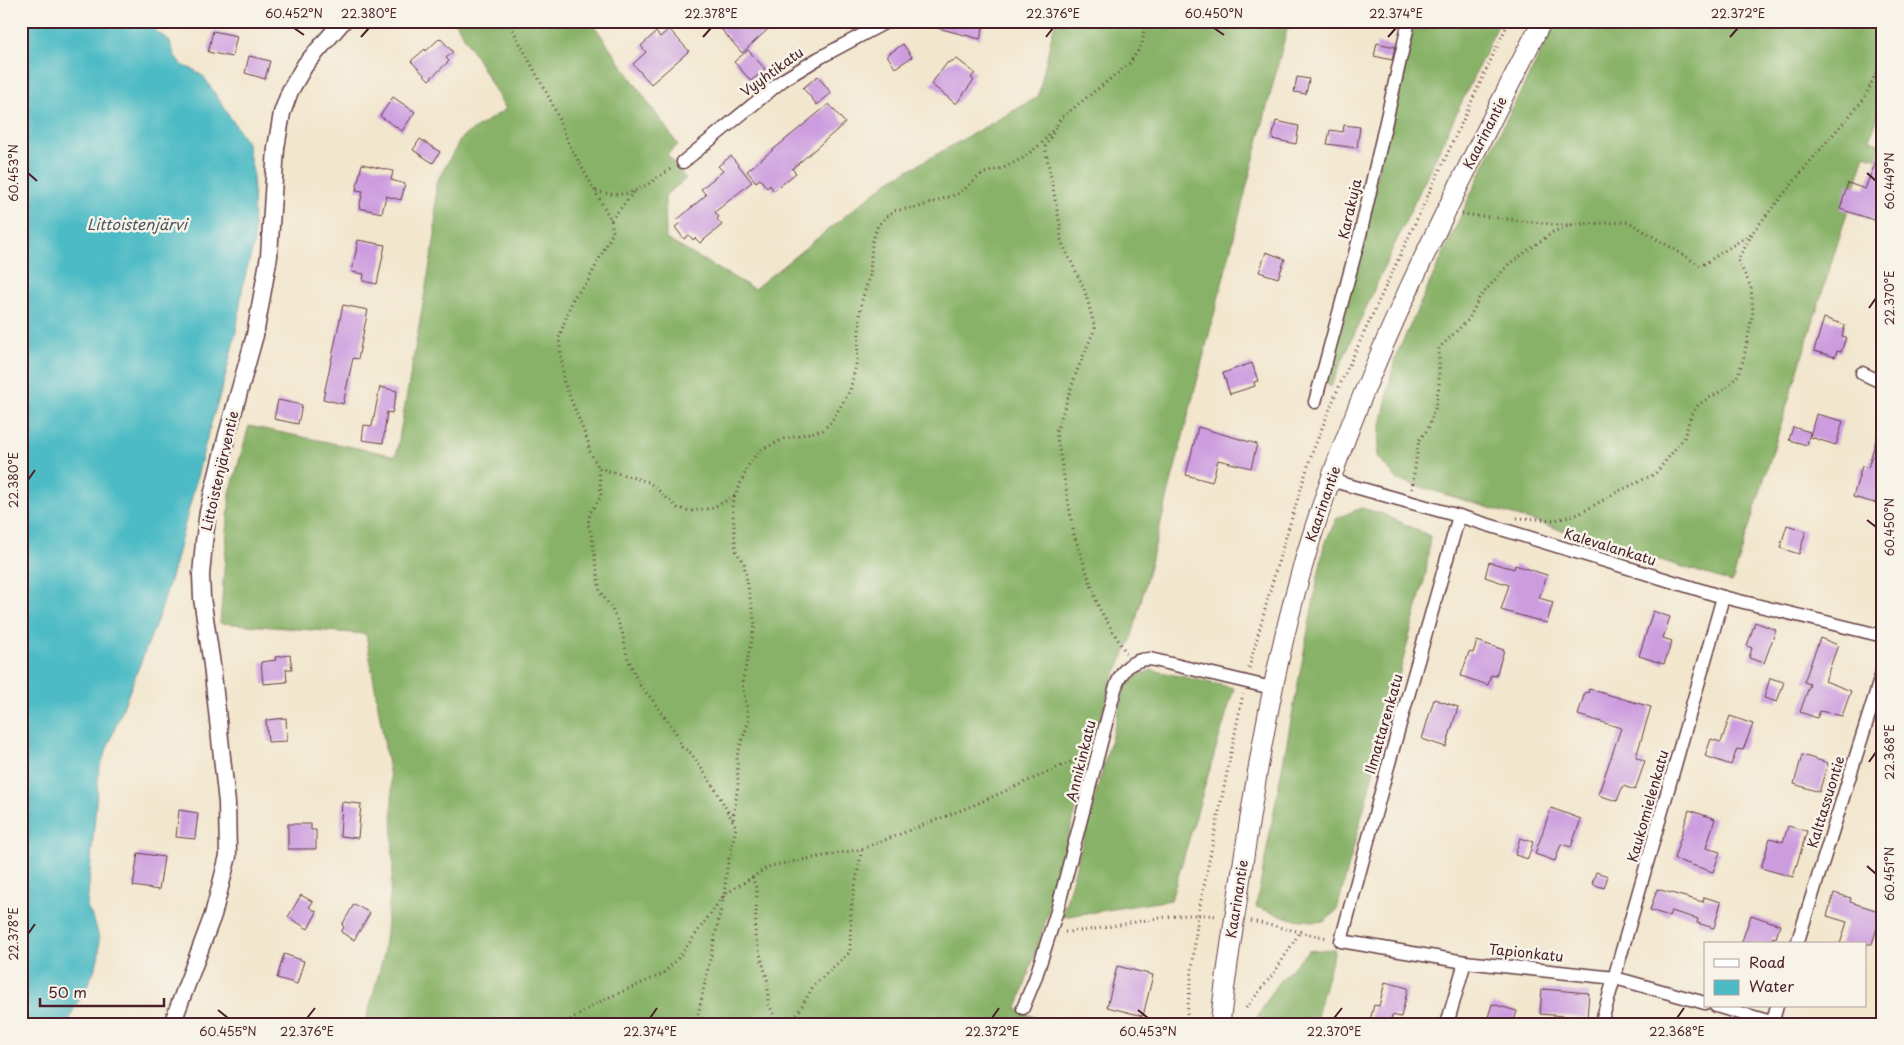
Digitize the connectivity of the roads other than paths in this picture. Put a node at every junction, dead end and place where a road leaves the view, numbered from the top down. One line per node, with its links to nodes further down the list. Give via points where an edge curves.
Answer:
1 (888, 21): 5 (street, Vyyhtikatu, via 782,80)
2 (1409, 21): 8 (street, Karakuja, via 1360,235)
3 (1542, 21): 9 (main road, Kaarinantie, via 1445,213 1375,365)
4 (347, 27): 24 (street, Littoistenjärventie, via 305,65 282,113 276,148 268,256 255,335 208,512 202,598 226,793 228,856 213,915)
5 (683, 162)
6 (1862, 373): 7 (street)
7 (1883, 383)
8 (1315, 402)
9 (1330, 480): 10 (street, Kalevalankatu); 14 (main road, Kaarinantie, via 1295,594)
10 (1459, 516): 11 (street, Kalevalankatu); 15 (street, Ilmattarenkatu)
11 (1723, 597): 12 (street, Kalevalankatu); 18 (street, Kaukomielenkatu)
12 (1883, 636)
13 (1883, 670): 16 (street, Kalttassuontie)
14 (1272, 688): 20 (street, Annikinkatu, via 1141,659 1131,663 1118,679 1051,932); 25 (main road, Kaarinantie)
15 (1341, 941): 17 (street, Tapionkatu)
16 (1798, 942)
17 (1465, 962): 18 (street, Tapionkatu); 26 (street)
18 (1615, 978): 19 (street, Tapionkatu); 27 (street, Kaukomielenkatu)
19 (1704, 1003)
20 (1023, 1008)
21 (1723, 1008): 23 (street)
22 (1777, 1008): 23 (street)
23 (1774, 1023)
24 (172, 1024)
25 (1220, 1024)
26 (1447, 1024)
27 (1601, 1024)

